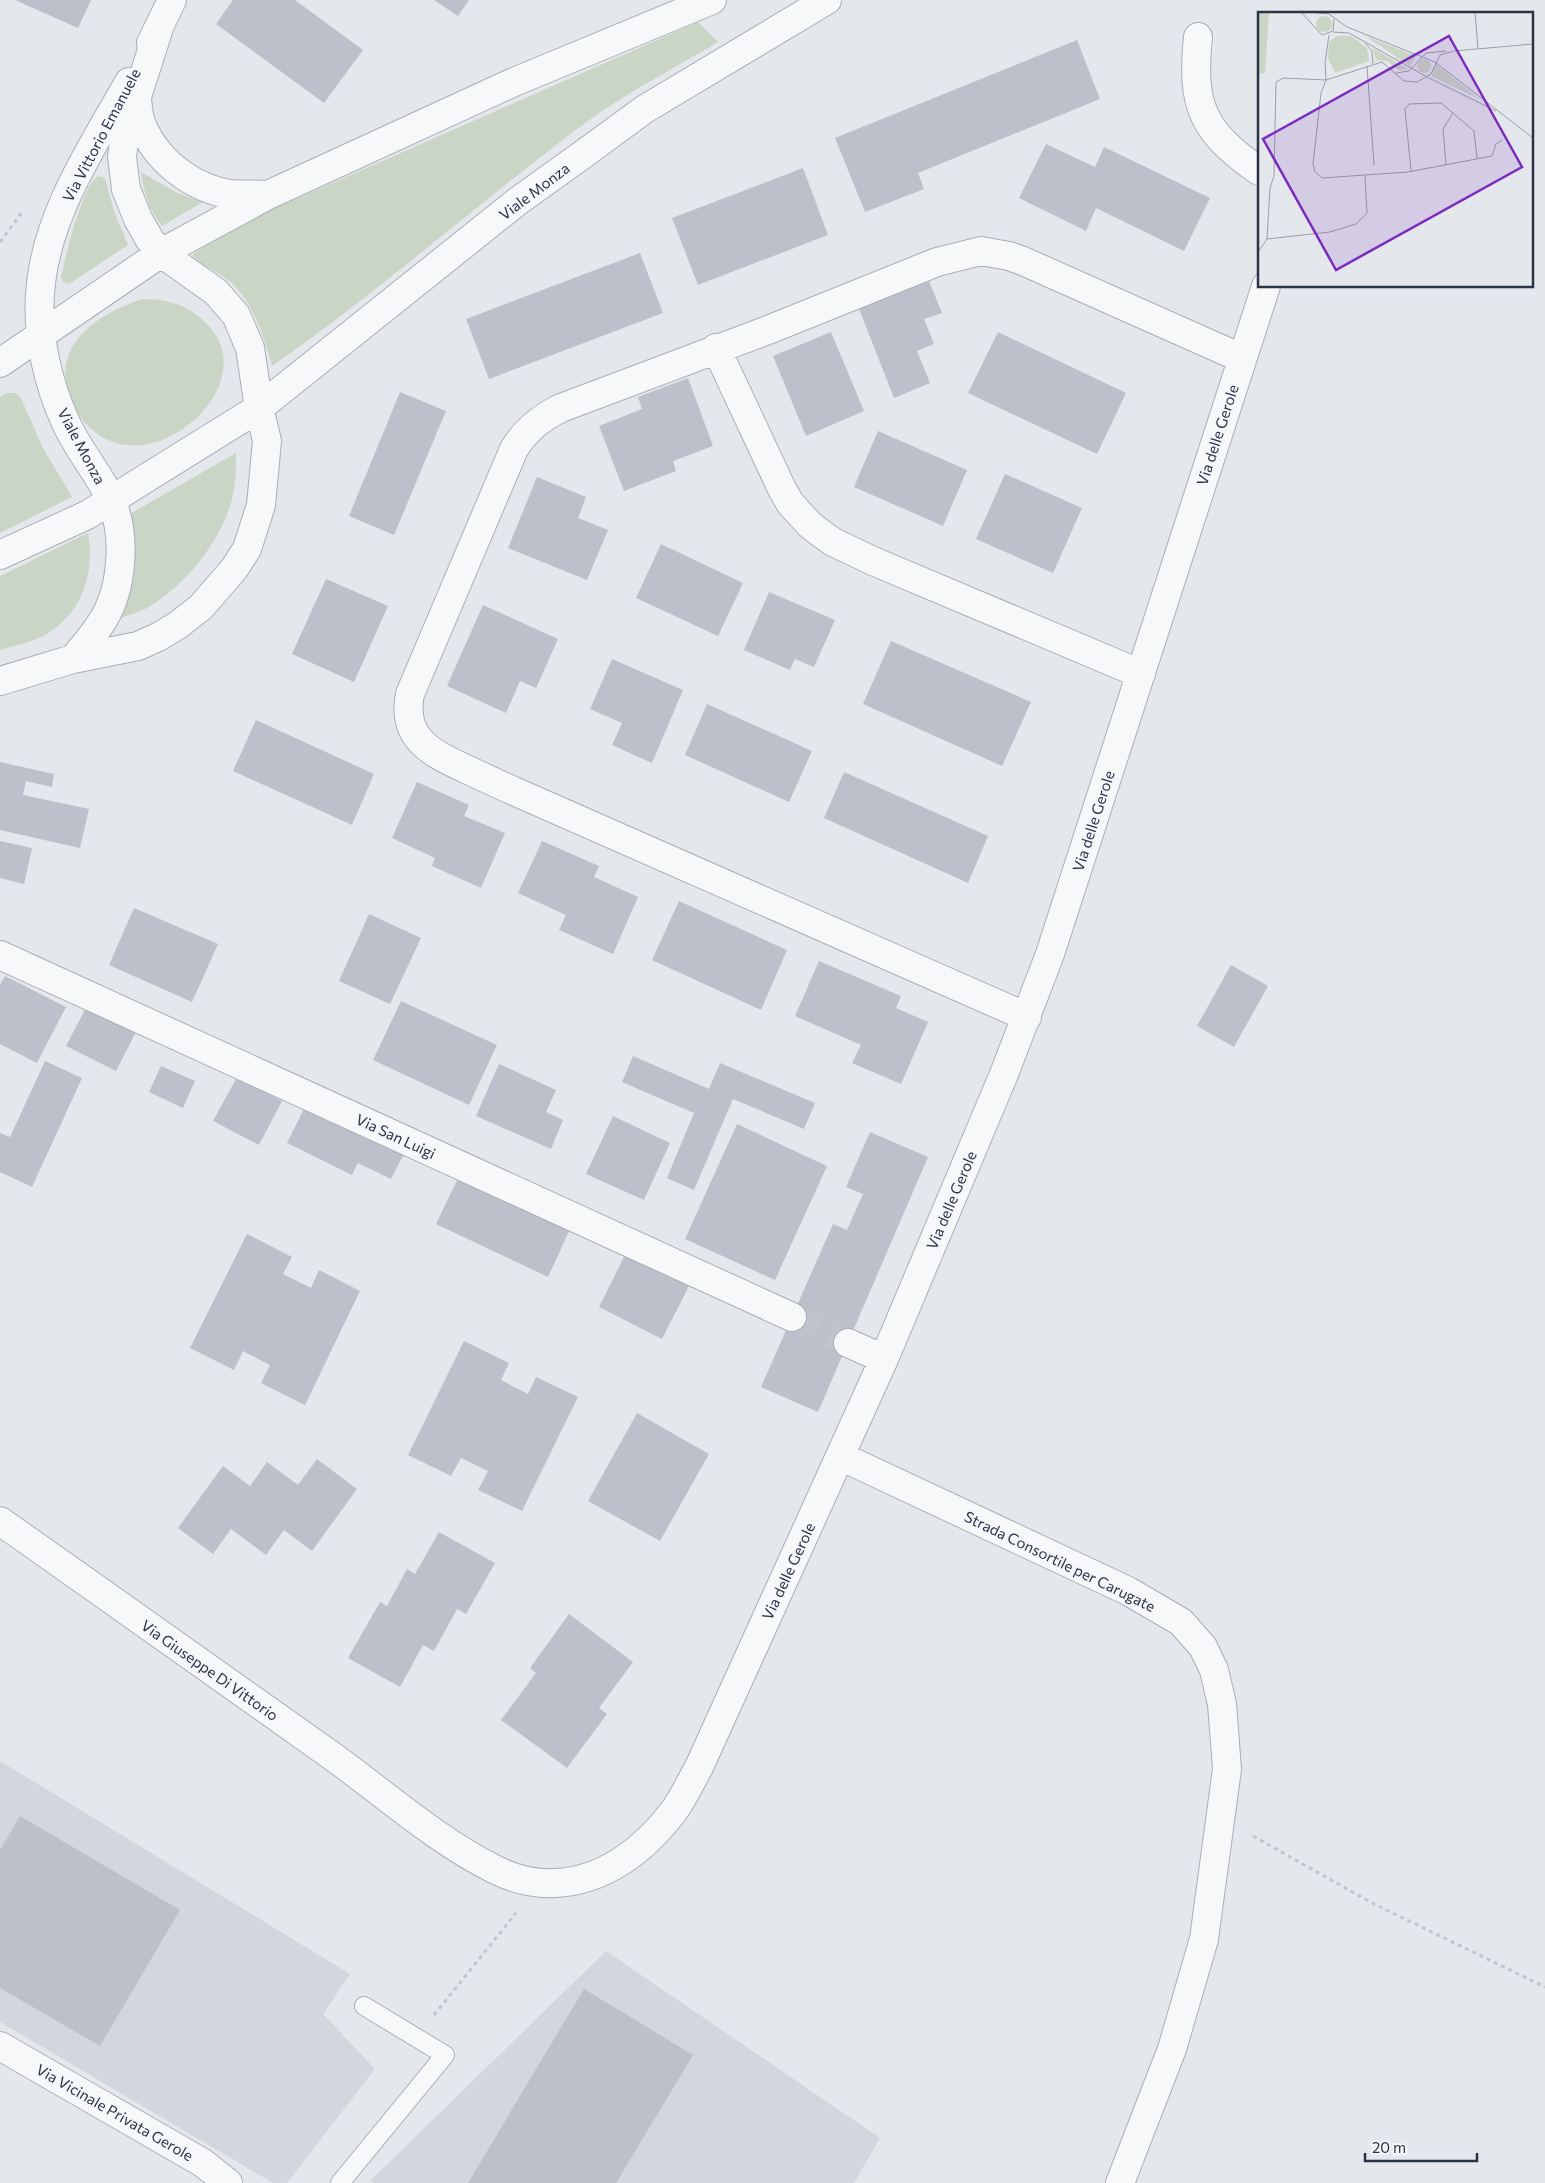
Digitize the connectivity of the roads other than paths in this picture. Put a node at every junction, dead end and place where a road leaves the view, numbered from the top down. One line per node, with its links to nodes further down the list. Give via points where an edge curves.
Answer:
1 (172, 0): 4 (street, Via Vittorio Emanuele)
2 (712, 0): 8 (street, via 514,82)
3 (827, 0): 15 (street, Viale Monza, via 646,109 518,201)
4 (159, 28): 6 (street, Via Vittorio Emanuele); 11 (street, Via Vittorio Emanuele, via 65,200 42,279)
5 (1198, 37): 7 (street, via 1195,73 1199,102 1206,120 1227,147)
6 (137, 97): 8 (street, via 138,115 144,131 153,146 178,172 213,190 231,194); 9 (street, Via Vittorio Emanuele, via 125,134 124,177 140,224)
7 (1258, 170)
8 (268, 194): 9 (street)
9 (161, 253): 11 (street); 15 (street, via 216,292 236,315 250,348)
10 (1265, 288): 13 (street, Via delle Gerole)
11 (41, 334): 14 (street); 16 (street, Viale Monza, via 53,387 66,422)
12 (716, 348): 13 (street, via 937,262 981,251 1023,261); 19 (street, via 782,489 808,524 833,542 873,561); 22 (street, via 553,412 521,437 416,678 408,704 411,727 431,751 459,766)
13 (1241, 358): 19 (street, Via delle Gerole)
14 (0, 363)
15 (259, 408): 16 (street, Viale Monza); 18 (street, via 267,441 261,505 247,548 234,569 201,607 166,633 138,646)
16 (111, 500): 17 (street, Viale Monza, via 87,515); 18 (street, via 119,543 115,591 101,623)
17 (0, 555)
18 (74, 659): 20 (street)
19 (1141, 674): 22 (street, Via delle Gerole)
20 (0, 682)
21 (0, 955): 23 (street, Via San Luigi)
22 (1027, 1017): 25 (street, Via delle Gerole)
23 (792, 1317)
24 (848, 1343): 25 (street)
25 (884, 1359): 26 (street, Via delle Gerole)
26 (840, 1456): 28 (street, Via delle Gerole, via 699,1767 674,1811 643,1845 606,1871 581,1880 540,1882 496,1870); 33 (street, Strada Consortile per Carugate, via 1128,1591 1181,1622 1203,1647 1214,1670 1222,1704 1227,1769 1204,1939 1172,2050)
27 (0, 1521): 28 (street, Via Giuseppe Di Vittorio)
28 (419, 1821)
29 (364, 2006): 32 (lane, via 445,2055)
30 (0, 2046): 31 (street, Via Vicinale Privata Gerole, via 203,2163)
31 (228, 2183)
32 (340, 2183)
33 (1120, 2183)

